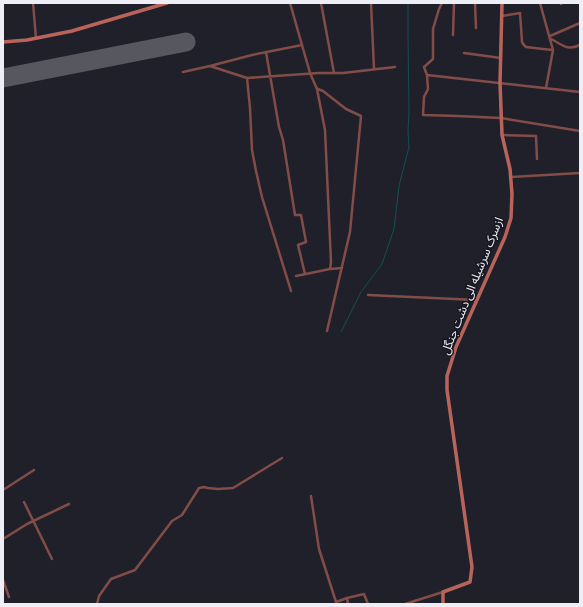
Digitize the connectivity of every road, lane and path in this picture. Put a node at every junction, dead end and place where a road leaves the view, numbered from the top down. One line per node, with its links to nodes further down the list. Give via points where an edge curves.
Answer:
1 (33, 3): 15 (street)
2 (167, 3): 15 (street, via 72,31)
3 (290, 3): 18 (street)
4 (322, 3): 29 (street)
5 (371, 3): 26 (street)
6 (442, 3): 30 (street, via 434,30 434,60 424,67)
7 (454, 3): 14 (street)
8 (475, 3): 13 (street)
9 (502, 3): 11 (street, ازسرک سرشیله الی دشت جنگل)
10 (540, 3): 16 (street)
11 (502, 16): 20 (street, via 519,12 522,42 525,46); 23 (street, ازسرک سرشیله الی دشت جنگل)
12 (580, 23): 16 (street)
13 (476, 28)
14 (453, 35)
15 (36, 38): 17 (street)
16 (550, 38): 19 (street, via 568,48); 20 (street)
17 (3, 42)
18 (302, 45): 21 (street); 28 (street)
19 (580, 45)
20 (553, 50): 34 (street)
21 (266, 52): 24 (street); 31 (street)
22 (464, 53): 23 (street)
23 (501, 58): 33 (street, ازسرک سرشیله الی دشت جنگل)
24 (210, 66): 27 (street); 32 (street)
25 (395, 67): 26 (street)
26 (374, 70): 29 (street)
27 (183, 72)
28 (310, 73): 29 (street); 31 (street); 35 (street)
29 (334, 73)
30 (427, 75): 33 (street); 37 (street, via 428,89 424,97 423,115)
31 (270, 77): 32 (street); 45 (street, via 295,215 301,215 306,242 298,245)
32 (247, 78): 47 (street, via 256,171)
33 (500, 83): 34 (street); 37 (street, ازسرک سرشیله الی دشت جنگل)
34 (546, 88): 36 (street)
35 (317, 89): 43 (street, via 326,139); 44 (street, via 361,116 350,232)
36 (580, 92)
37 (501, 118): 38 (street); 39 (street, ازسرک سرشیله الی دشت جنگل)
38 (580, 130)
39 (502, 135): 40 (street, via 536,136); 42 (street, ازسرک سرشیله الی دشت جنگل)
40 (537, 159)
41 (580, 173): 42 (street)
42 (510, 177): 49 (street, ازسرک سرشیله الی دشت جنگل, via 511,218)
43 (330, 268): 44 (street); 45 (street)
44 (342, 268): 50 (street)
45 (305, 274): 46 (street)
46 (296, 276)
47 (291, 291)
48 (368, 295): 49 (street)
49 (476, 300): 61 (street, ازسرک سرشیله الی دشت جنگل, via 447,376 472,567 470,582)
50 (327, 330)
51 (282, 458): 64 (street, via 233,488 199,488 182,515 172,521 134,570 111,579 99,596)
52 (34, 470): 53 (street)
53 (3, 490)
54 (311, 496): 63 (street, via 319,549 336,602)
55 (24, 502): 57 (street)
56 (69, 504): 57 (street)
57 (34, 521): 58 (street); 59 (street)
58 (3, 539)
59 (52, 559)
60 (3, 580): 62 (street)
61 (443, 592): 67 (street); 68 (street)
62 (9, 597)
63 (347, 598): 65 (street); 66 (street, via 364,594)
64 (97, 604)
65 (348, 604)
66 (368, 604)
67 (405, 604)
68 (443, 604)

